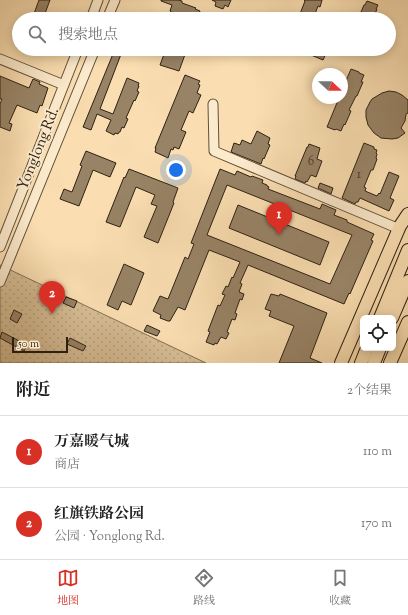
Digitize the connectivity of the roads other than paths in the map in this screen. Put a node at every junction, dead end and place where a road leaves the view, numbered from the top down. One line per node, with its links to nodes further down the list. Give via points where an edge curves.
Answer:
1 (98, 0): 3 (street)
2 (115, 0): 4 (street)
3 (94, 12)
4 (110, 12)
5 (75, 56): 8 (street, Yonglong Rd.)
6 (92, 56): 15 (street, Yonglong Rd.)
7 (0, 59): 8 (street)
8 (64, 85): 12 (street, Yonglong Rd.)
9 (213, 104): 11 (street, via 214,151)
10 (408, 214): 21 (main road, via 400,226)
11 (397, 228)
12 (0, 247)
13 (408, 250): 16 (main road)
14 (408, 281): 17 (main road)
15 (0, 282)
16 (381, 315)
17 (393, 315)
18 (408, 322): 24 (main road)
19 (366, 351): 22 (main road)
20 (379, 351): 23 (main road)
21 (341, 363)
22 (361, 363)
23 (374, 363)
24 (390, 363)

